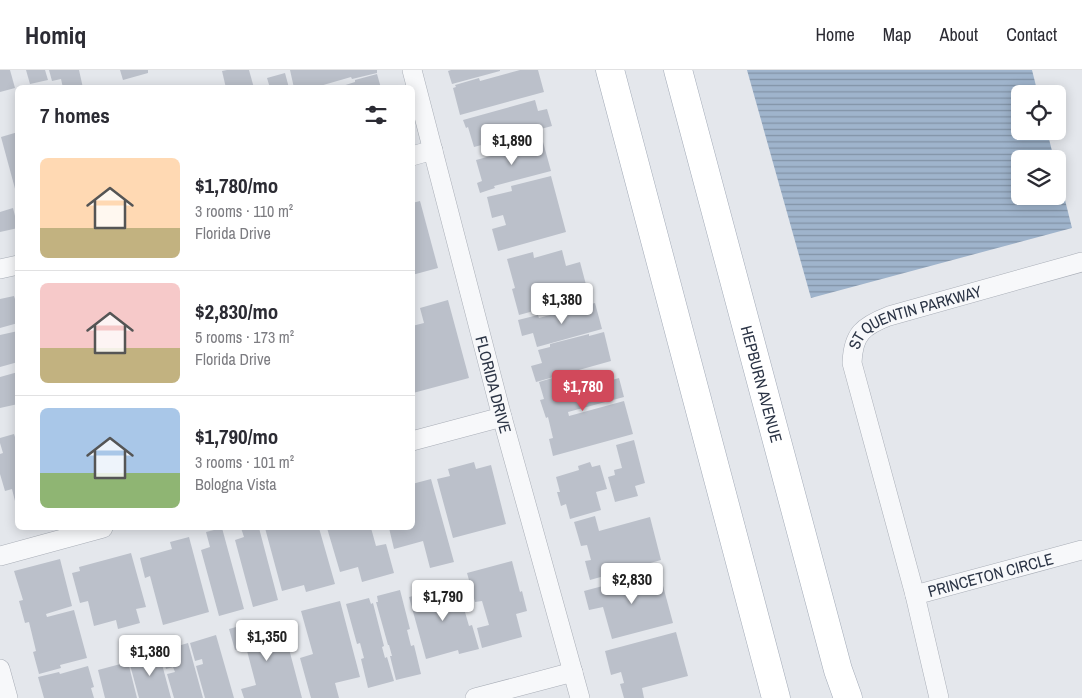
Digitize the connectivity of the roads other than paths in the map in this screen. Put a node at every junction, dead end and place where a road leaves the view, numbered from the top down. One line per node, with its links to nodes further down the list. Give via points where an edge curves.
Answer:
1 (412, 70): 4 (street, FLORIDA DRIVE)
2 (610, 70): 20 (main road)
3 (678, 70): 21 (main road, HEPBURN AVENUE)
4 (433, 150): 5 (street); 9 (street, FLORIDA DRIVE)
5 (415, 155)
6 (1082, 262): 14 (street, ST QUENTIN PARKWAY, via 889,316 864,329 856,338 852,363)
7 (15, 266): 8 (street)
8 (0, 269)
9 (502, 416): 10 (street); 16 (street, FLORIDA DRIVE)
10 (415, 440)
11 (96, 530): 13 (street)
12 (1082, 550): 14 (street, PRINCETON CIRCLE)
13 (0, 556)
14 (915, 595): 22 (street, PRINCETON CIRCLE)
15 (0, 669): 17 (street)
16 (573, 672): 18 (street); 19 (street, FLORIDA DRIVE)
17 (8, 698)
18 (475, 698)
19 (580, 698)
20 (776, 698)
21 (848, 698)
22 (939, 698)

